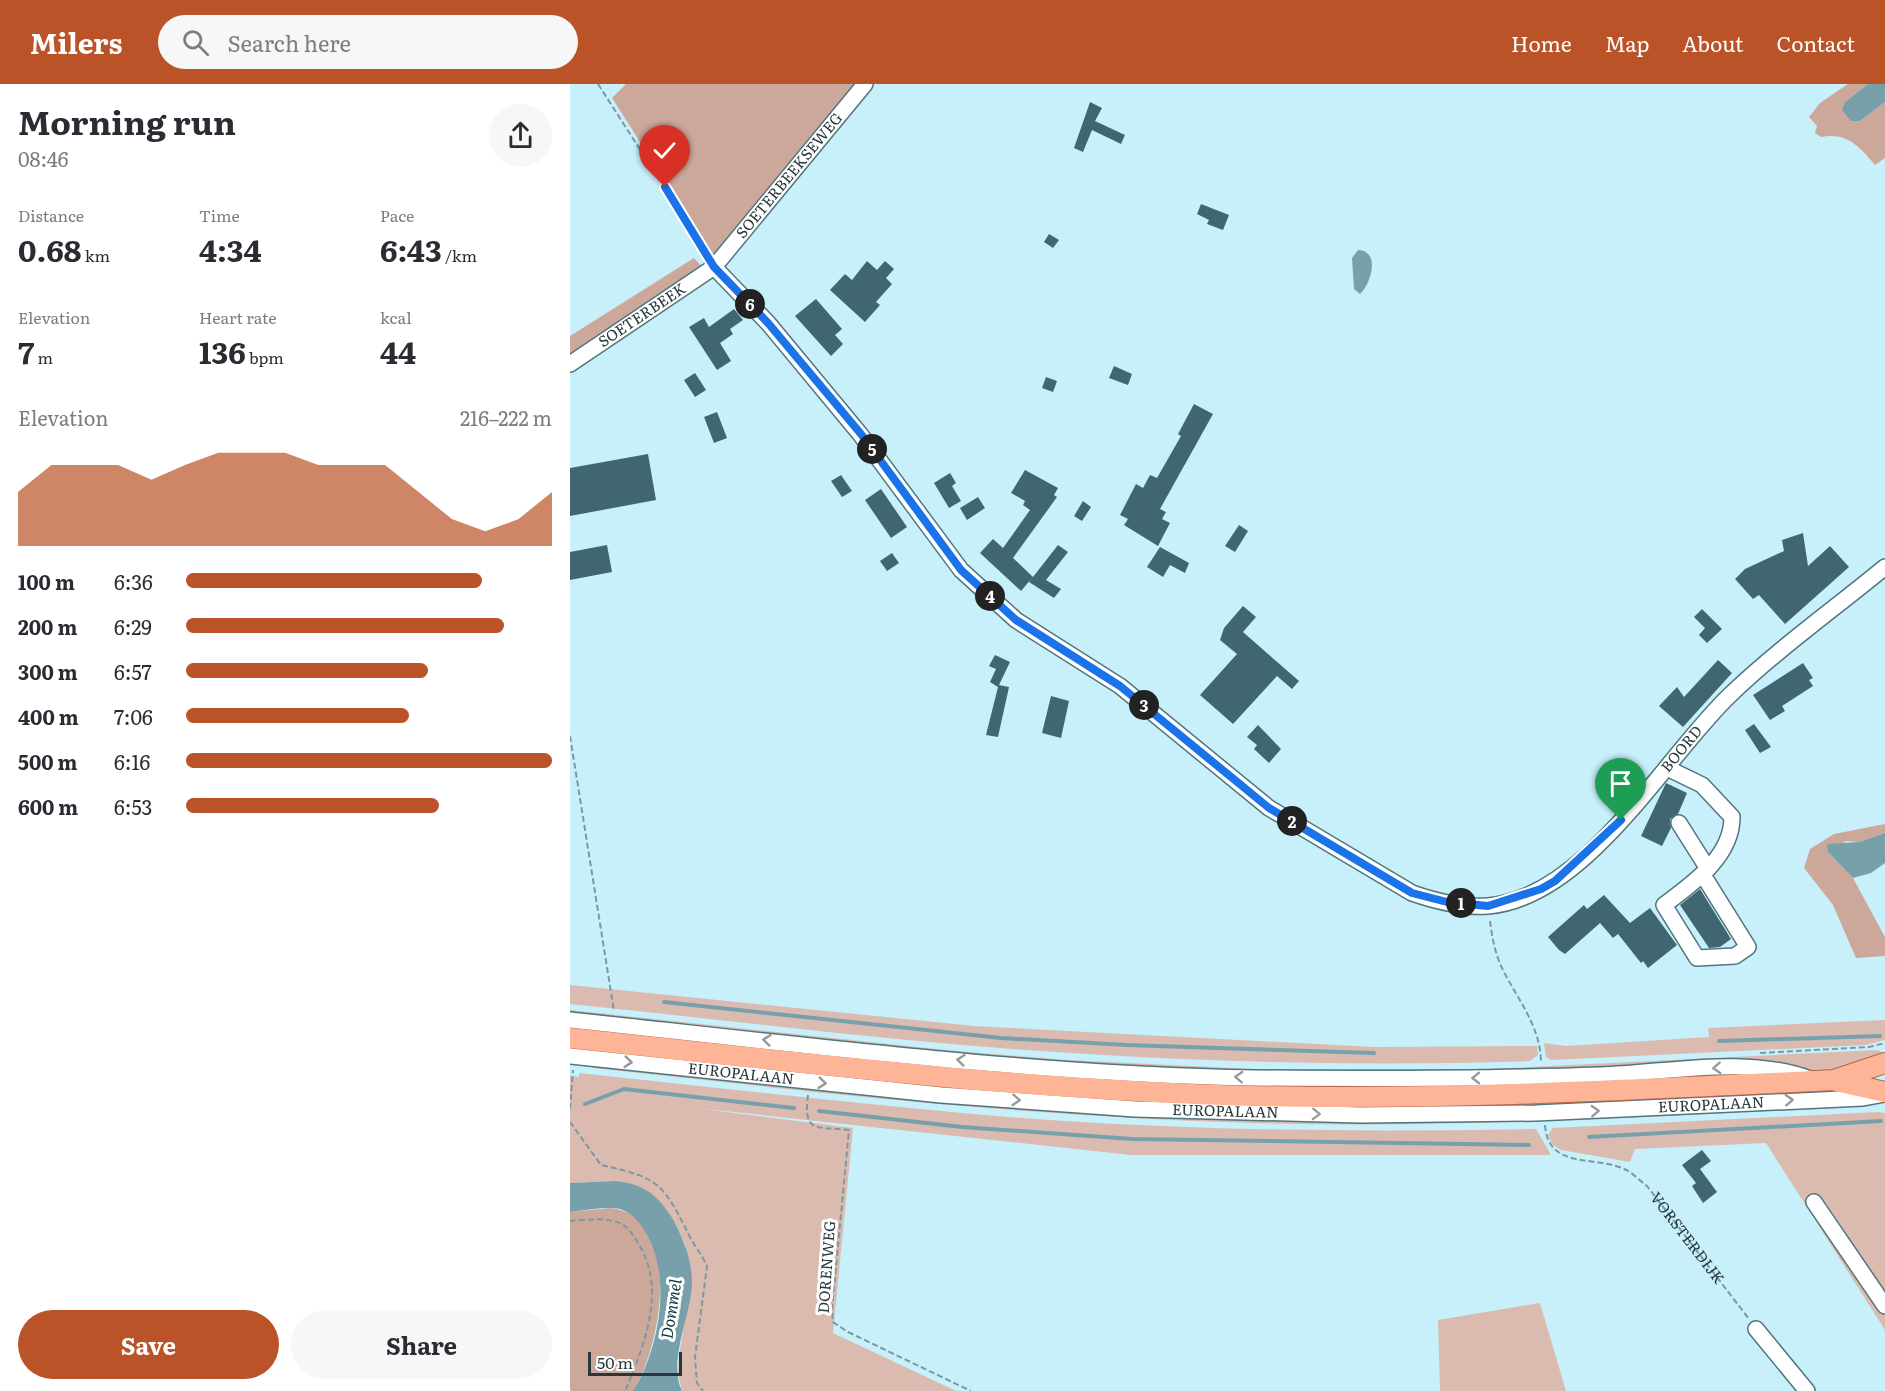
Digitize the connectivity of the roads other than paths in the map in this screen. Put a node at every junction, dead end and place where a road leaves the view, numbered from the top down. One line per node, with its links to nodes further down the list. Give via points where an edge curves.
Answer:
1 (866, 84): 2 (street, SOETERBEEKSEWEG)
2 (714, 267): 3 (street, SOETERBEEK); 5 (street, BOORD, via 768,323 861,434 961,570 1016,620 1120,686 1269,808 1412,893 1488,906 1541,889 1566,873)
3 (570, 364)
4 (1885, 567): 5 (street, BOORD, via 1730,695)
5 (1667, 768): 7 (street, via 1702,785 1732,817 1732,834)
6 (1679, 823): 7 (street)
7 (1705, 872): 7 (street, via 1664,905 1697,958 1735,956 1748,947)
8 (570, 1020): 12 (street, EUROPALAAN, one-way to 8, via 1755,1066 1603,1075 1450,1078 1252,1078 1025,1067 617,1018)
9 (570, 1038): 12 (main road, EUROPALAAN, via 944,1077 1250,1095 1535,1095)
10 (1882, 1054): 12 (main road, EUROPALAAN)
11 (571, 1063): 13 (street, EUROPALAAN, one-way to 13, via 1135,1109 1360,1115 1576,1112 1863,1098)
12 (1824, 1081): 13 (main road, EUROPALAAN)
13 (1885, 1092)
14 (1814, 1202): 15 (street)
15 (1885, 1306)
16 (1756, 1329): 17 (street)
17 (1807, 1391)

